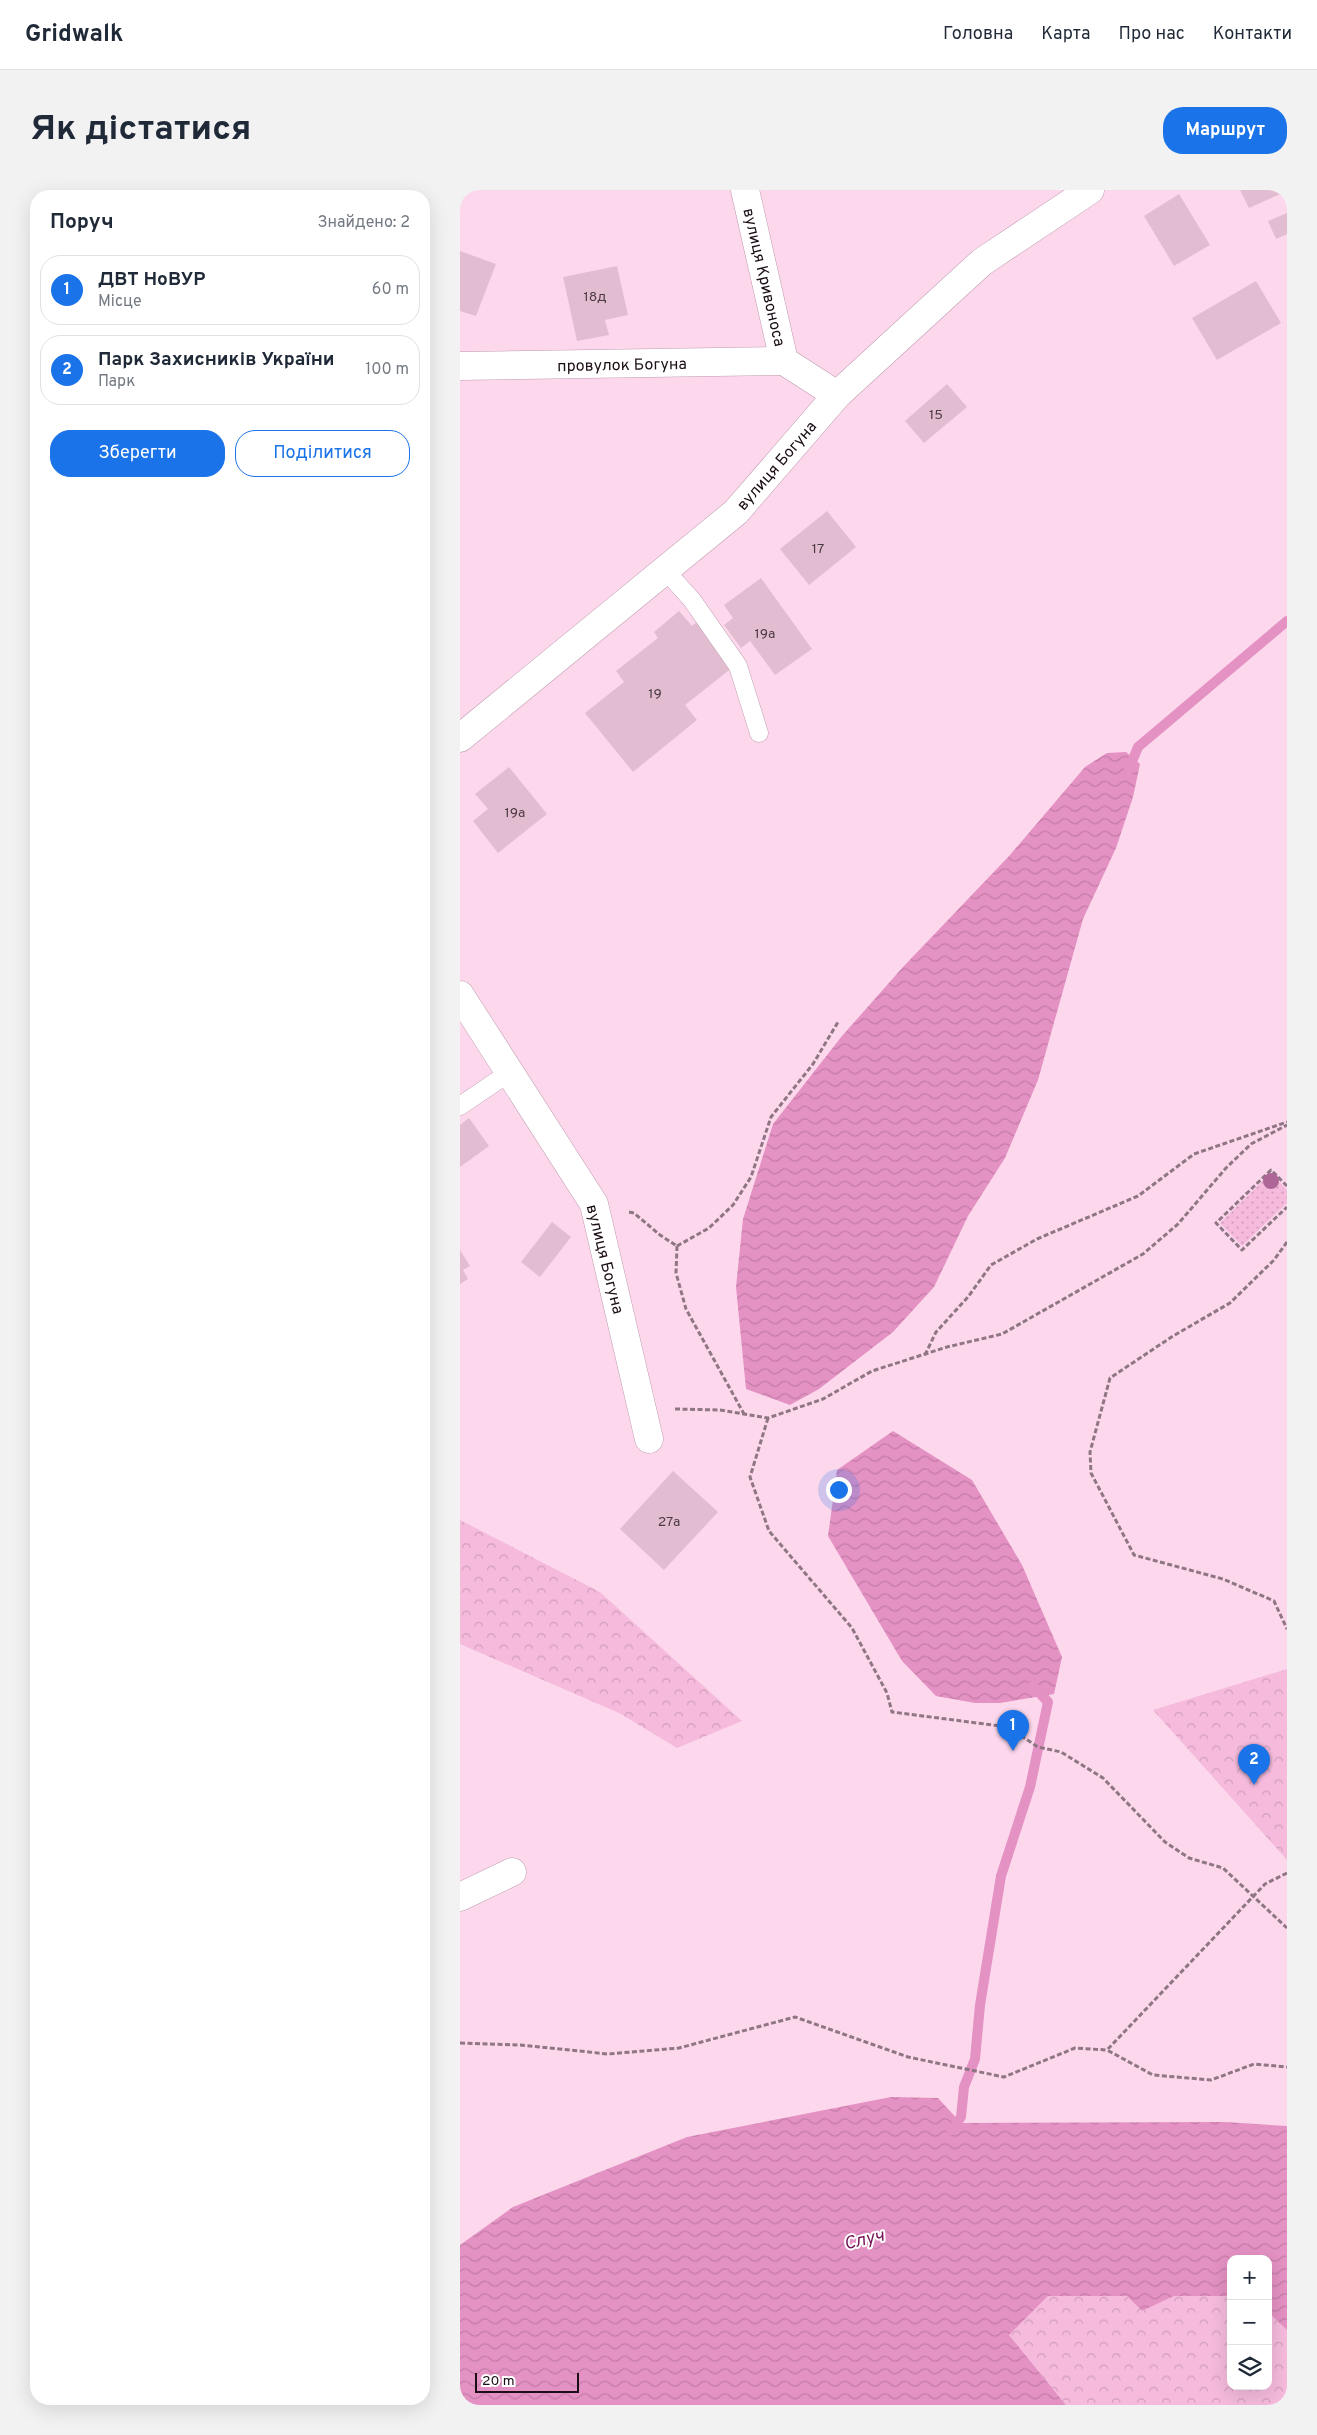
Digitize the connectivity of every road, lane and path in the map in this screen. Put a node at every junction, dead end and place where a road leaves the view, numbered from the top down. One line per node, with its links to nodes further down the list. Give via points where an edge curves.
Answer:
1 (745, 190): 3 (street, вулиця Кривоноса)
2 (1090, 190): 5 (street, вулиця Богуна, via 982,262)
3 (784, 361): 4 (street, провулок Богуна); 5 (street, вулиця Кривоноса)
4 (460, 366)
5 (837, 395): 6 (street, вулиця Богуна, via 736,512)
6 (665, 570): 7 (lane, via 692,600 738,666); 8 (street, вулиця Богуна)
7 (759, 733)
8 (460, 738)
9 (460, 995): 11 (street, вулиця Богуна)
10 (838, 1022): 20 (path, via 813,1064 771,1117 751,1177 733,1205 709,1228)
11 (510, 1072): 12 (lane); 25 (street, вулиця Богуна, via 594,1204)
12 (460, 1106)
13 (1287, 1124): 21 (path, via 1251,1144 1178,1224 1143,1254 1002,1334 947,1347); 21 (path, via 1194,1154 1138,1196 1036,1239 991,1265 968,1297 936,1332)
14 (1287, 1179): 15 (path)
15 (1284, 1182): 16 (path); 17 (path, via 1271,1170 1216,1223 1242,1250)
16 (1287, 1186)
17 (1287, 1206)
18 (634, 1214): 20 (path)
19 (1287, 1242): 26 (path, via 1274,1260 1230,1303 1110,1378 1090,1452 1091,1473 1134,1556 1223,1579 1274,1601)
20 (677, 1246): 23 (path, via 676,1273 686,1309)
21 (925, 1356): 24 (path, via 872,1371 823,1399)
22 (674, 1409): 23 (path)
23 (744, 1414): 24 (path)
24 (768, 1418): 30 (path, via 750,1477 769,1531 852,1628 887,1692 892,1712 1008,1727 1038,1747 1061,1752 1103,1778 1165,1842 1189,1858 1224,1868)
25 (649, 1439)
26 (1287, 1628)
27 (512, 1872): 29 (street)
28 (1287, 1874): 30 (path, via 1265,1884)
29 (460, 1896)
30 (1253, 1897): 31 (path); 33 (path)
31 (1287, 1928)
32 (460, 2043): 33 (path, via 608,2054 679,2048 795,2017 908,2057 1004,2076 1075,2048)
33 (1107, 2050): 34 (path, via 1153,2075 1211,2080 1254,2064)
34 (1287, 2067)

